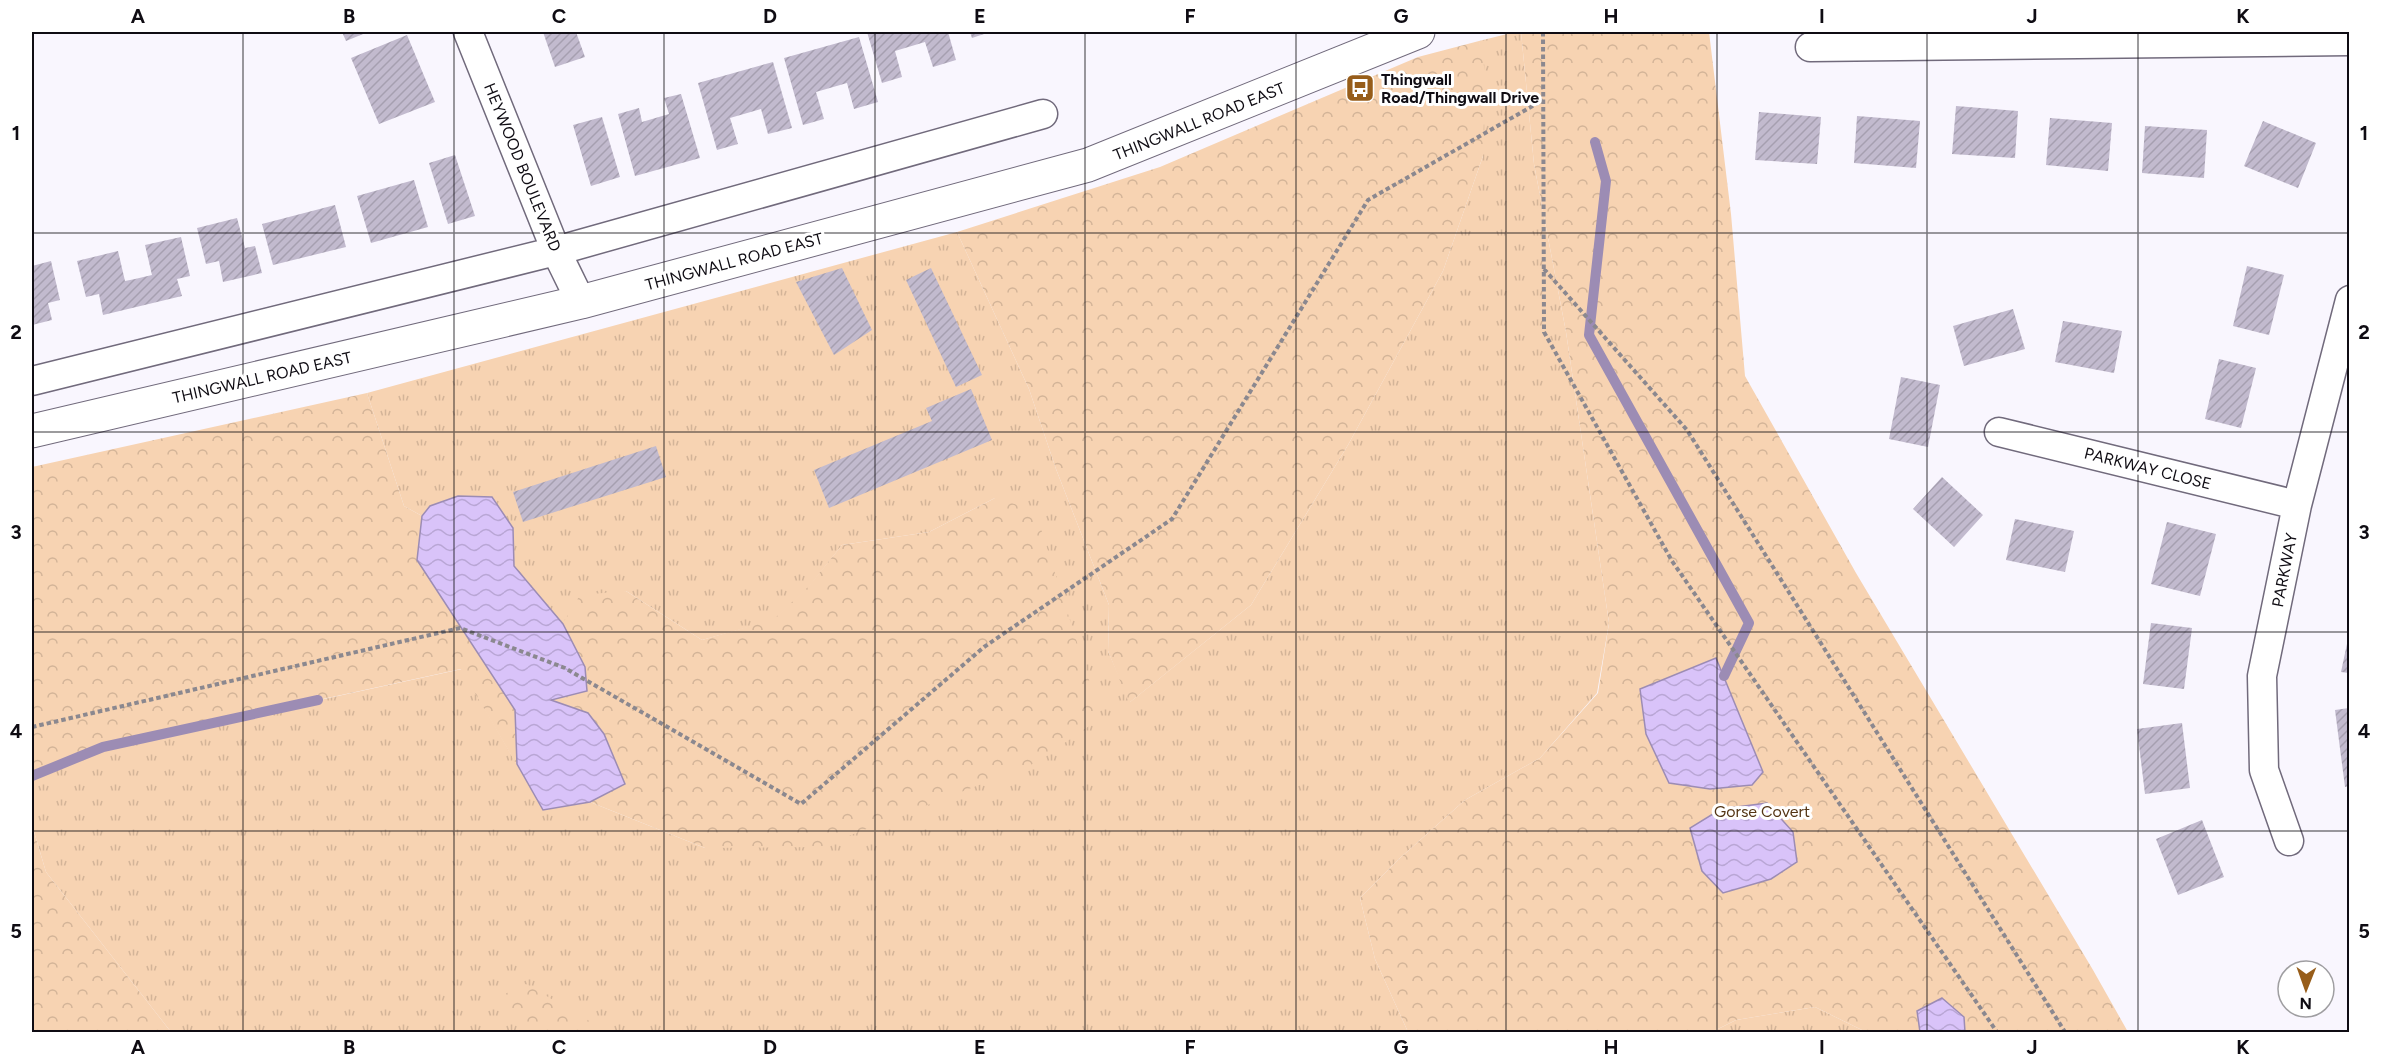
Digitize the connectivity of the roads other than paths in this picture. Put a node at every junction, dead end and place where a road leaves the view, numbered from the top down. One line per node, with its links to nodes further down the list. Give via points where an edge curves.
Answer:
1 (468, 32): 6 (street, HEYWOOD BOULEVARD)
2 (1418, 32): 8 (street, THINGWALL ROAD EAST, via 1088,165)
3 (2349, 41): 4 (street)
4 (1810, 47)
5 (1043, 114): 6 (street)
6 (556, 251): 8 (street, HEYWOOD BOULEVARD); 9 (street)
7 (2349, 300): 12 (street, PARKWAY)
8 (581, 302): 10 (street, THINGWALL ROAD EAST)
9 (32, 381)
10 (32, 431)
11 (1999, 432): 12 (street, PARKWAY CLOSE)
12 (2297, 505): 13 (street, PARKWAY, via 2262,676 2264,770)
13 (2289, 841)

